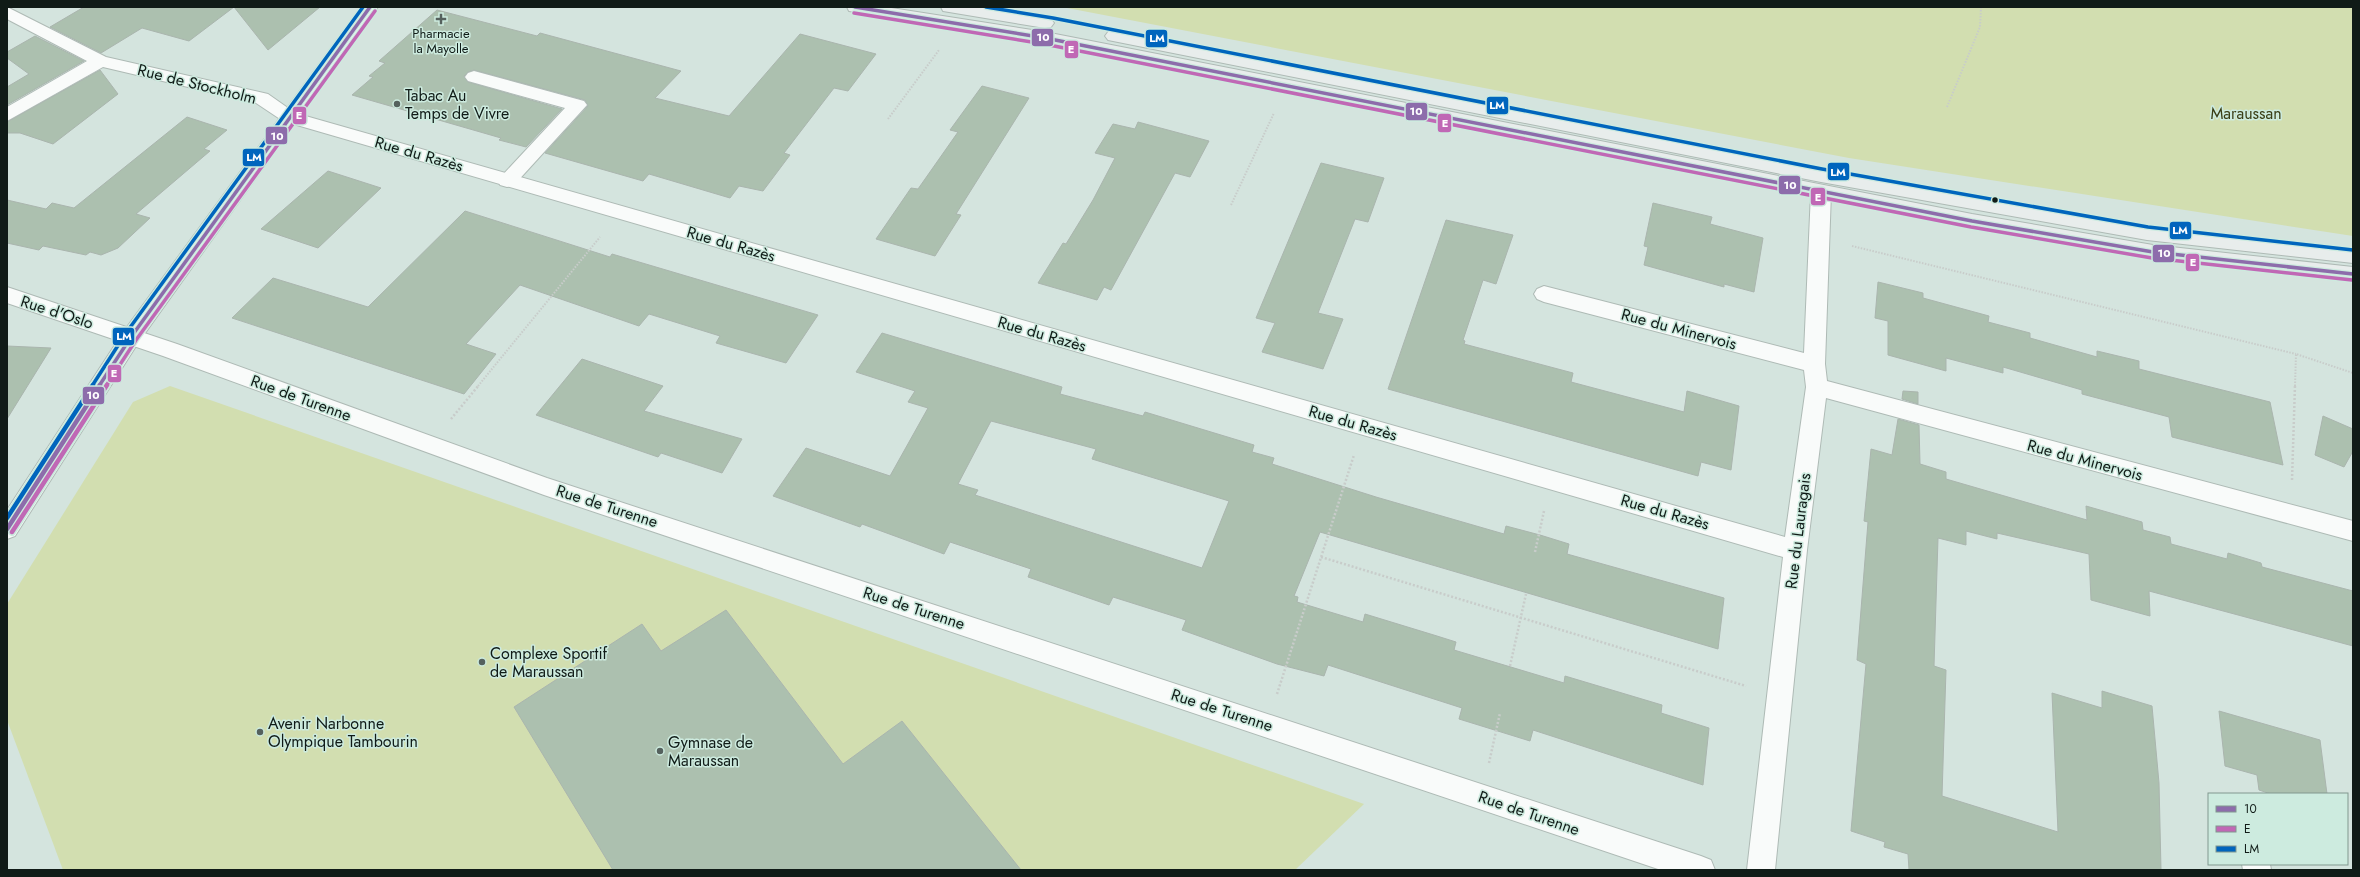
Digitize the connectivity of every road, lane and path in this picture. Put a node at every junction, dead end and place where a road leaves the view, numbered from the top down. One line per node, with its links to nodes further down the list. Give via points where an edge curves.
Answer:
1 (370, 7): 12 (street)
2 (855, 7): 6 (main road)
3 (949, 7): 19 (main road, via 1060,26 1821,175 2140,232)
4 (1981, 7): 10 (path, via 1980,27)
5 (7, 12): 7 (street, Rue de Stockholm)
6 (958, 26): 9 (main road, via 1044,38); 13 (path)
7 (101, 61): 11 (street); 12 (street, Rue de Stockholm, via 262,98)
8 (474, 77): 14 (street, via 578,105)
9 (1287, 87): 15 (main road); 16 (path)
10 (1947, 107)
11 (7, 115)
12 (289, 117): 14 (street, Rue du Razès); 23 (street)
13 (888, 119)
14 (507, 180): 17 (street, Rue du Razès)
15 (1821, 192): 18 (street, Rue du Lauragais); 20 (main road, via 2152,252)
16 (1231, 205)
17 (621, 212): 28 (street, Rue du Razès); 29 (path)
18 (1820, 238): 24 (path); 25 (street, Rue du Lauragais)
19 (2353, 256)
20 (2353, 274)
21 (1544, 294): 25 (street, Rue du Minervois)
22 (7, 295): 23 (street, Rue d'Oslo)
23 (131, 337): 29 (street, Rue de Turenne); 32 (street)
24 (2296, 354): 26 (path); 31 (path)
25 (1814, 364): 27 (street, Rue du Lauragais)
26 (2353, 372)
27 (1817, 387): 31 (street, Rue du Minervois); 34 (street, Rue du Lauragais)
28 (1364, 426): 30 (street, Rue du Razès); 36 (path)
29 (430, 445): 42 (street, Rue de Turenne, via 544,486)
30 (1551, 480): 34 (street, Rue du Razès); 35 (path)
31 (2291, 515): 33 (street, Rue du Minervois)
32 (7, 529)
33 (2353, 531)
34 (1795, 550): 40 (street, Rue du Lauragais)
35 (1535, 552)
36 (1321, 557): 38 (path); 42 (path)
37 (1526, 594): 38 (path)
38 (1521, 617): 39 (path); 40 (path)
39 (1510, 666)
40 (1780, 696): 45 (street, Rue du Lauragais)
41 (1500, 713): 43 (path)
42 (1267, 725): 43 (street, Rue de Turenne)
43 (1481, 797): 44 (street, Rue de Turenne)
44 (1701, 870)
45 (1761, 870)

